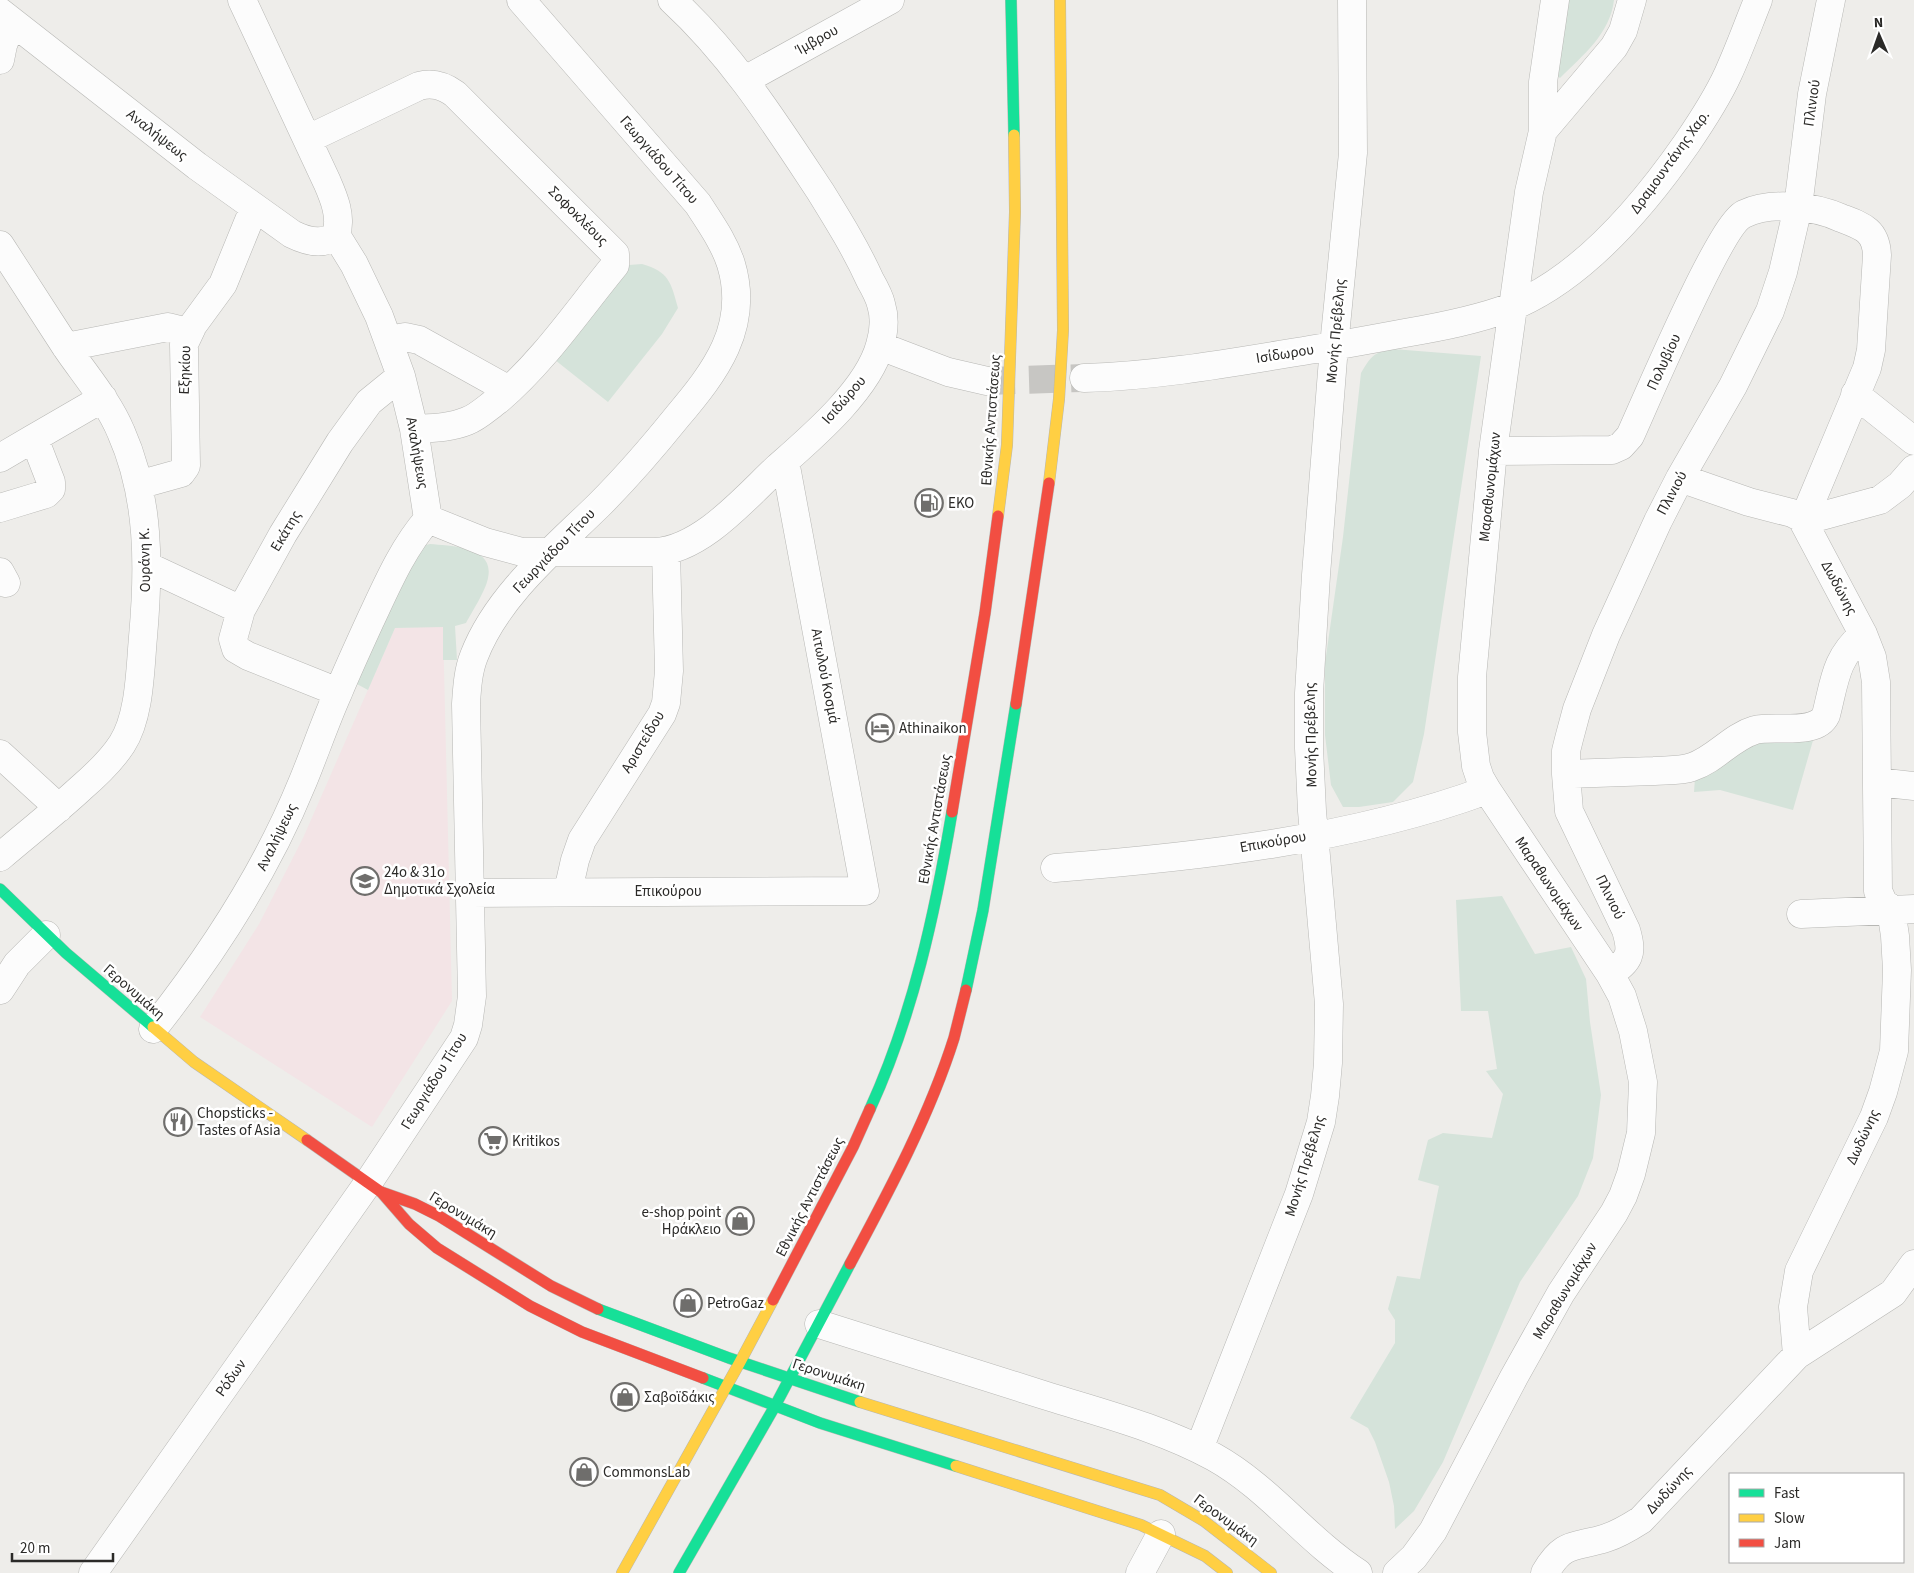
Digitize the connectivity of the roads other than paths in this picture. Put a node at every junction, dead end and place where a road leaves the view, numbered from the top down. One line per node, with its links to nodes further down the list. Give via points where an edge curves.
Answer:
1 (242, 0): 16 (street)
2 (520, 0): 46 (street, Γεωργιάδου Τίτου, via 698,204 724,246 731,264 735,294 734,323 729,340 724,354 702,387 626,478)
3 (672, 0): 14 (street, Ισιδώρου)
4 (890, 0): 14 (street, Ίμβρου)
5 (1011, 0): 75 (main road, Εθνικής Αντιστάσεως, via 1015,212 1007,444 985,613 938,892 910,1005 879,1090 820,1213)
6 (1060, 0): 73 (main road, via 1061,375 1041,543 988,883 966,988 942,1072 886,1197)
7 (1352, 0): 25 (street, Μονής Πρέβελης, via 1353,153)
8 (1555, 0): 15 (street, Μαραθωνομάχων, via 1543,82)
9 (1632, 0): 15 (street, Μαραθωνομάχων, via 1623,31 1614,47)
10 (1758, 0): 21 (street, Δραμουντάνης Χαρ., via 1715,99 1652,192 1631,217 1580,263 1540,292)
11 (1831, 0): 17 (street, Πλινιού, via 1812,94)
12 (6, 17): 13 (street); 18 (street, Αναλήψεως)
13 (0, 60)
14 (745, 80): 24 (street, Ισιδώρου, via 858,254 881,302 884,328)
15 (1543, 130): 21 (street, Μαραθωνομάχων, via 1529,192)
16 (308, 139): 19 (street, via 335,202); 30 (street, Σοφοκλέους, via 419,86 428,84 447,88 615,254 616,264)
17 (1798, 207): 31 (street, via 1849,221 1869,232 1876,244 1871,350); 36 (street, Πολυβίου, via 1760,209 1743,214 1733,223 1711,260 1630,436 1622,446 1612,450); 40 (street, Πλινιού, via 1783,272 1762,330)
18 (254, 208): 19 (street, Αναλήψεως, via 300,238 324,242); 22 (street, Εξηκίου, via 223,284)
19 (336, 235): 23 (street, Αναλήψεως, via 354,264)
20 (3, 258): 26 (street, Ουράνη Κ.)
21 (1512, 306): 25 (street, Ισίδωρου, via 1455,324); 36 (street, Μαραθωνομάχων)
22 (188, 332): 26 (street, via 168,327); 41 (street, Εξηκίου, via 183,354 186,466 181,473)
23 (388, 340): 27 (street, Αναλήψεως); 30 (street, via 404,337 419,340)
24 (880, 346): 29 (street, via 948,372); 38 (street, Ισιδώρου, via 870,369 840,409)
25 (1334, 346): 28 (street, Ισίδωρου, via 1142,375); 57 (street, Μονής Πρέβελης, via 1309,693)
26 (66, 347): 32 (street, Ουράνη Κ.)
27 (401, 376): 33 (street, Αναλήψεως); 48 (street, Εκάτης, via 369,402 340,442)
28 (1084, 378)
29 (987, 381)
30 (510, 390): 33 (street, Σοφοκλέους, via 467,421 448,427)
31 (1855, 394): 35 (street); 44 (street)
32 (103, 398): 34 (street); 41 (street, Ουράνη Κ., via 121,432)
33 (414, 429): 43 (street, Αναλήψεως)
34 (34, 438): 37 (street); 42 (street, via 51,482 50,489 46,494)
35 (1914, 441)
36 (1493, 450): 55 (street, Μαραθωνομάχων, via 1471,704 1476,766)
37 (0, 458)
38 (785, 461): 45 (street, Ισιδώρου, via 700,537); 62 (street, Αιτωλού Κοσμά)
39 (1914, 469): 44 (street, via 1880,500)
40 (1680, 478): 44 (street, via 1748,502 1792,513); 52 (street, Πλινιού, via 1606,635 1577,709 1566,751)
41 (138, 485): 47 (street, Ουράνη Κ.)
42 (0, 508)
43 (428, 519): 46 (street, Ισιδώρου, via 504,548); 50 (street, Αναλήψεως, via 391,575)
44 (1803, 521): 49 (street, Δωδώνης)
45 (666, 551): 46 (street, Ισιδώρου); 61 (street, Αριστείδου, via 669,671 666,703 582,840)
46 (548, 553): 63 (street, Γεωργιάδου Τίτου, via 500,609 480,643 470,670 466,704)
47 (147, 566): 48 (street); 56 (street, Ουράνη Κ., via 140,666 128,731 113,756)
48 (241, 610): 50 (street, Εκάτης, via 233,639 236,649)
49 (1863, 634): 52 (street, via 1843,657 1826,715 1815,726 1748,732 1706,761 1683,770); 53 (street, Δωδώνης, via 1872,657 1876,682)
50 (338, 692): 69 (street, Αναλήψεως, via 303,782 250,892)
51 (0, 754): 56 (street)
52 (1566, 774): 67 (street, Πλινιού, via 1568,807 1573,822 1628,939 1630,954)
53 (1878, 782): 54 (street); 64 (street, Δωδώνης, via 1878,891 1883,902)
54 (1914, 786)
55 (1487, 790): 57 (street, Επικούρου, via 1396,818); 67 (street, Μαραθωνομάχων)
56 (59, 808): 58 (street, Ουράνη Κ.)
57 (1315, 835): 59 (street, Επικούρου, via 1214,852); 79 (street, Μονής Πρέβελης, via 1330,1031 1321,1122 1299,1194)
58 (0, 857)
59 (1055, 868)
60 (0, 889): 66 (main road, Γερονυμάκη)
61 (568, 891): 62 (street, Επικούρου); 63 (street, Επικούρου)
62 (865, 891)
63 (470, 893): 70 (street, Γεωργιάδου Τίτου, via 472,996 464,1038)
64 (1903, 909): 65 (street); 74 (street, Δωδώνης, via 1895,936 1894,1051 1874,1117 1799,1271 1793,1307)
65 (1801, 914)
66 (46, 935): 68 (street, via 17,964); 69 (main road, Γερονυμάκη)
67 (1610, 974): 88 (street, Μαραθωνομάχων, via 1628,1013 1643,1082 1641,1132 1623,1196 1561,1292 1432,1531 1414,1557)
68 (0, 990)
69 (153, 1029): 70 (main road, Γερονυμάκη, via 201,1068)
70 (374, 1188): 75 (main road, Γερονυμάκη, via 447,1220 525,1272 569,1296); 77 (main road, Γερονυμάκη, via 437,1248 530,1306 582,1332); 81 (street, Ρόδων)
71 (1914, 1264): 72 (street)
72 (1904, 1296): 74 (street, Δωδώνης)
73 (818, 1324): 76 (main road); 79 (street, via 1117,1418)
74 (1797, 1355): 89 (street, Δωδώνης, via 1641,1520 1612,1536 1565,1549)
75 (740, 1362): 76 (main road, Γερονυμάκη); 77 (main road, Εθνικής Αντιστάσεως)
76 (790, 1378): 78 (main road); 86 (main road, Γερονυμάκη, via 1160,1495 1216,1527)
77 (726, 1387): 78 (main road, Γερονυμάκη); 82 (main road, Εθνικής Αντιστάσεως)
78 (775, 1406): 80 (main road, Γερονυμάκη); 83 (main road)
79 (1199, 1450): 87 (street, via 1252,1484 1314,1540)
80 (1161, 1534): 84 (street); 85 (main road, Γερονυμάκη, via 1205,1556)
81 (93, 1573)
82 (622, 1573)
83 (679, 1573)
84 (1140, 1573)
85 (1227, 1573)
86 (1271, 1573)
87 (1358, 1573)
88 (1397, 1573)
89 (1545, 1573)

